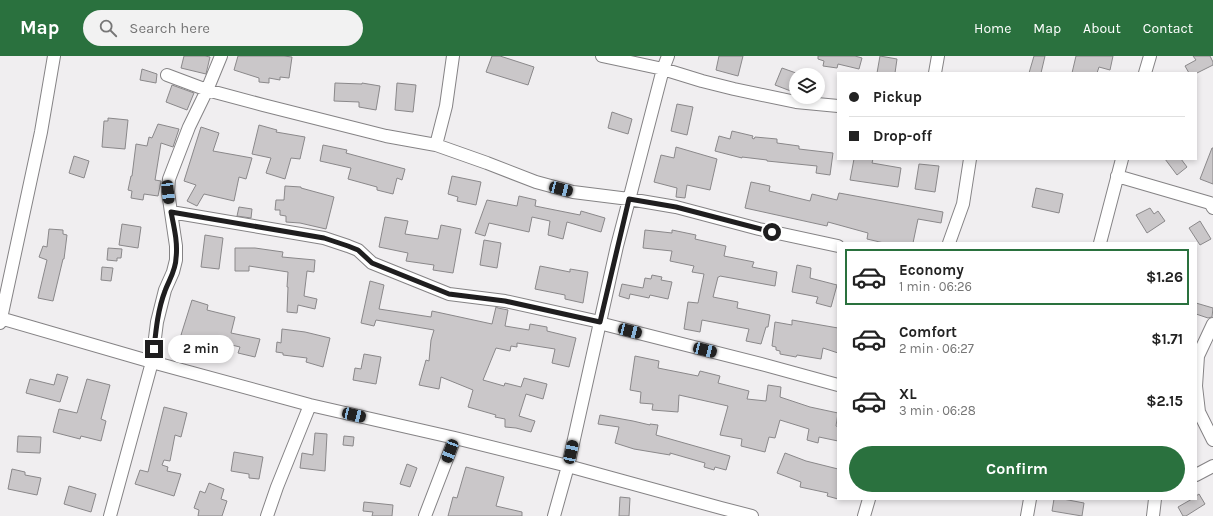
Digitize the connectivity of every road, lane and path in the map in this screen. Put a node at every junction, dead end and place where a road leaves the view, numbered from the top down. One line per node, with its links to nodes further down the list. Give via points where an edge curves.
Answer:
1 (54, 56): 24 (street, via 41,132)
2 (221, 56): 12 (street)
3 (453, 56): 14 (street, via 446,106)
4 (602, 56): 8 (street)
5 (668, 56): 8 (street)
6 (938, 56): 9 (street)
7 (1150, 56): 10 (street)
8 (663, 69): 13 (street, via 734,89 796,102); 18 (street)
9 (935, 72)
10 (1145, 72)
11 (167, 75): 12 (street)
12 (207, 90): 14 (street, via 386,136); 20 (street, via 189,127 169,179)
13 (837, 106)
14 (436, 145): 18 (street, via 536,182 574,192)
15 (970, 160): 21 (street, via 963,204)
16 (1122, 160): 17 (street)
17 (1117, 176): 19 (street); 22 (street)
18 (629, 199): 23 (street, via 676,207); 25 (street)
19 (1212, 204)
20 (171, 212): 25 (street, via 324,238 358,250 372,263 449,294 505,301); 27 (street, via 176,260 157,322)
21 (949, 242)
22 (1100, 242)
23 (837, 246)
24 (0, 320): 27 (street)
25 (600, 323): 29 (street); 34 (street)
26 (1213, 324): 28 (street, via 1198,356)
27 (152, 362): 31 (street); 41 (street)
28 (1197, 371)
29 (837, 385)
30 (1197, 395): 33 (street, via 1199,412)
31 (310, 405): 32 (street); 42 (street)
32 (455, 438): 34 (street); 43 (street)
33 (1213, 440)
34 (568, 466): 40 (street); 44 (street)
35 (1213, 466): 36 (street)
36 (1197, 474)
37 (869, 500): 46 (street)
38 (1030, 500): 47 (street)
39 (1155, 500): 48 (street)
40 (719, 512): 45 (street)
41 (110, 516)
42 (267, 516)
43 (425, 516)
44 (554, 516)
45 (752, 516)
46 (864, 516)
47 (1027, 516)
48 (1154, 516)

